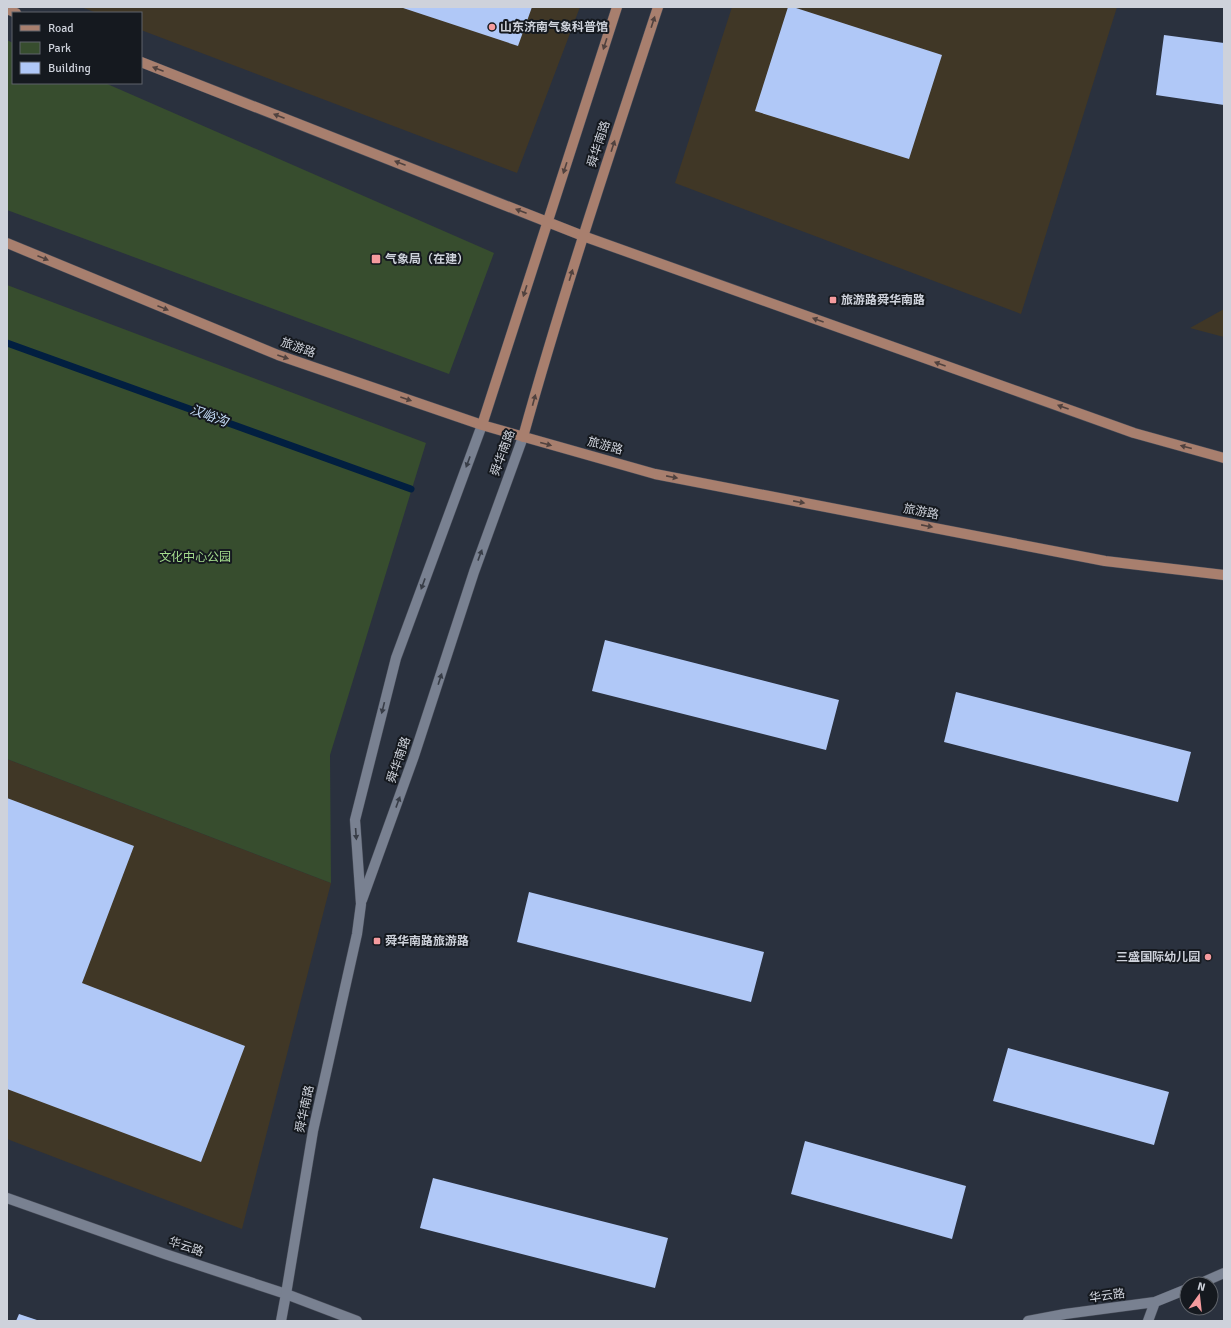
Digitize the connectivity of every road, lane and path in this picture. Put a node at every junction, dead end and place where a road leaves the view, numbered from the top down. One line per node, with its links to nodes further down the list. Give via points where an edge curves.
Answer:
1 (617, 7): 4 (main road, 舜华南路, one-way to 4)
2 (658, 7): 5 (main road, 舜华南路, one-way to 2)
3 (142, 62): 4 (main road, one-way to 3)
4 (548, 221): 5 (main road); 7 (main road, 舜华南路, one-way to 7)
5 (583, 236): 8 (main road, 舜华南路, one-way to 5); 9 (main road, one-way to 5, via 1134,433)
6 (7, 243): 7 (main road, 旅游路, one-way to 7, via 278,355)
7 (482, 425): 8 (main road, 旅游路); 11 (main road, 舜华南路, one-way to 11, via 396,658 355,820)
8 (523, 437): 10 (main road, 旅游路, one-way to 10, via 655,474 1105,561); 11 (main road, 舜华南路, one-way to 8, via 414,756 474,572)
9 (1224, 458)
10 (1224, 575)
11 (361, 904): 14 (main road, 舜华南路, via 313,1131)
12 (7, 1198): 14 (main road, 华云路)
13 (1179, 1292): 15 (main road, 华云路)
14 (286, 1294): 16 (main road, 舜华南路); 17 (main road, 华云路)
15 (1154, 1302): 18 (main road, 华云路); 19 (main road)
16 (281, 1321)
17 (356, 1321)
18 (1028, 1321)
19 (1148, 1321)

